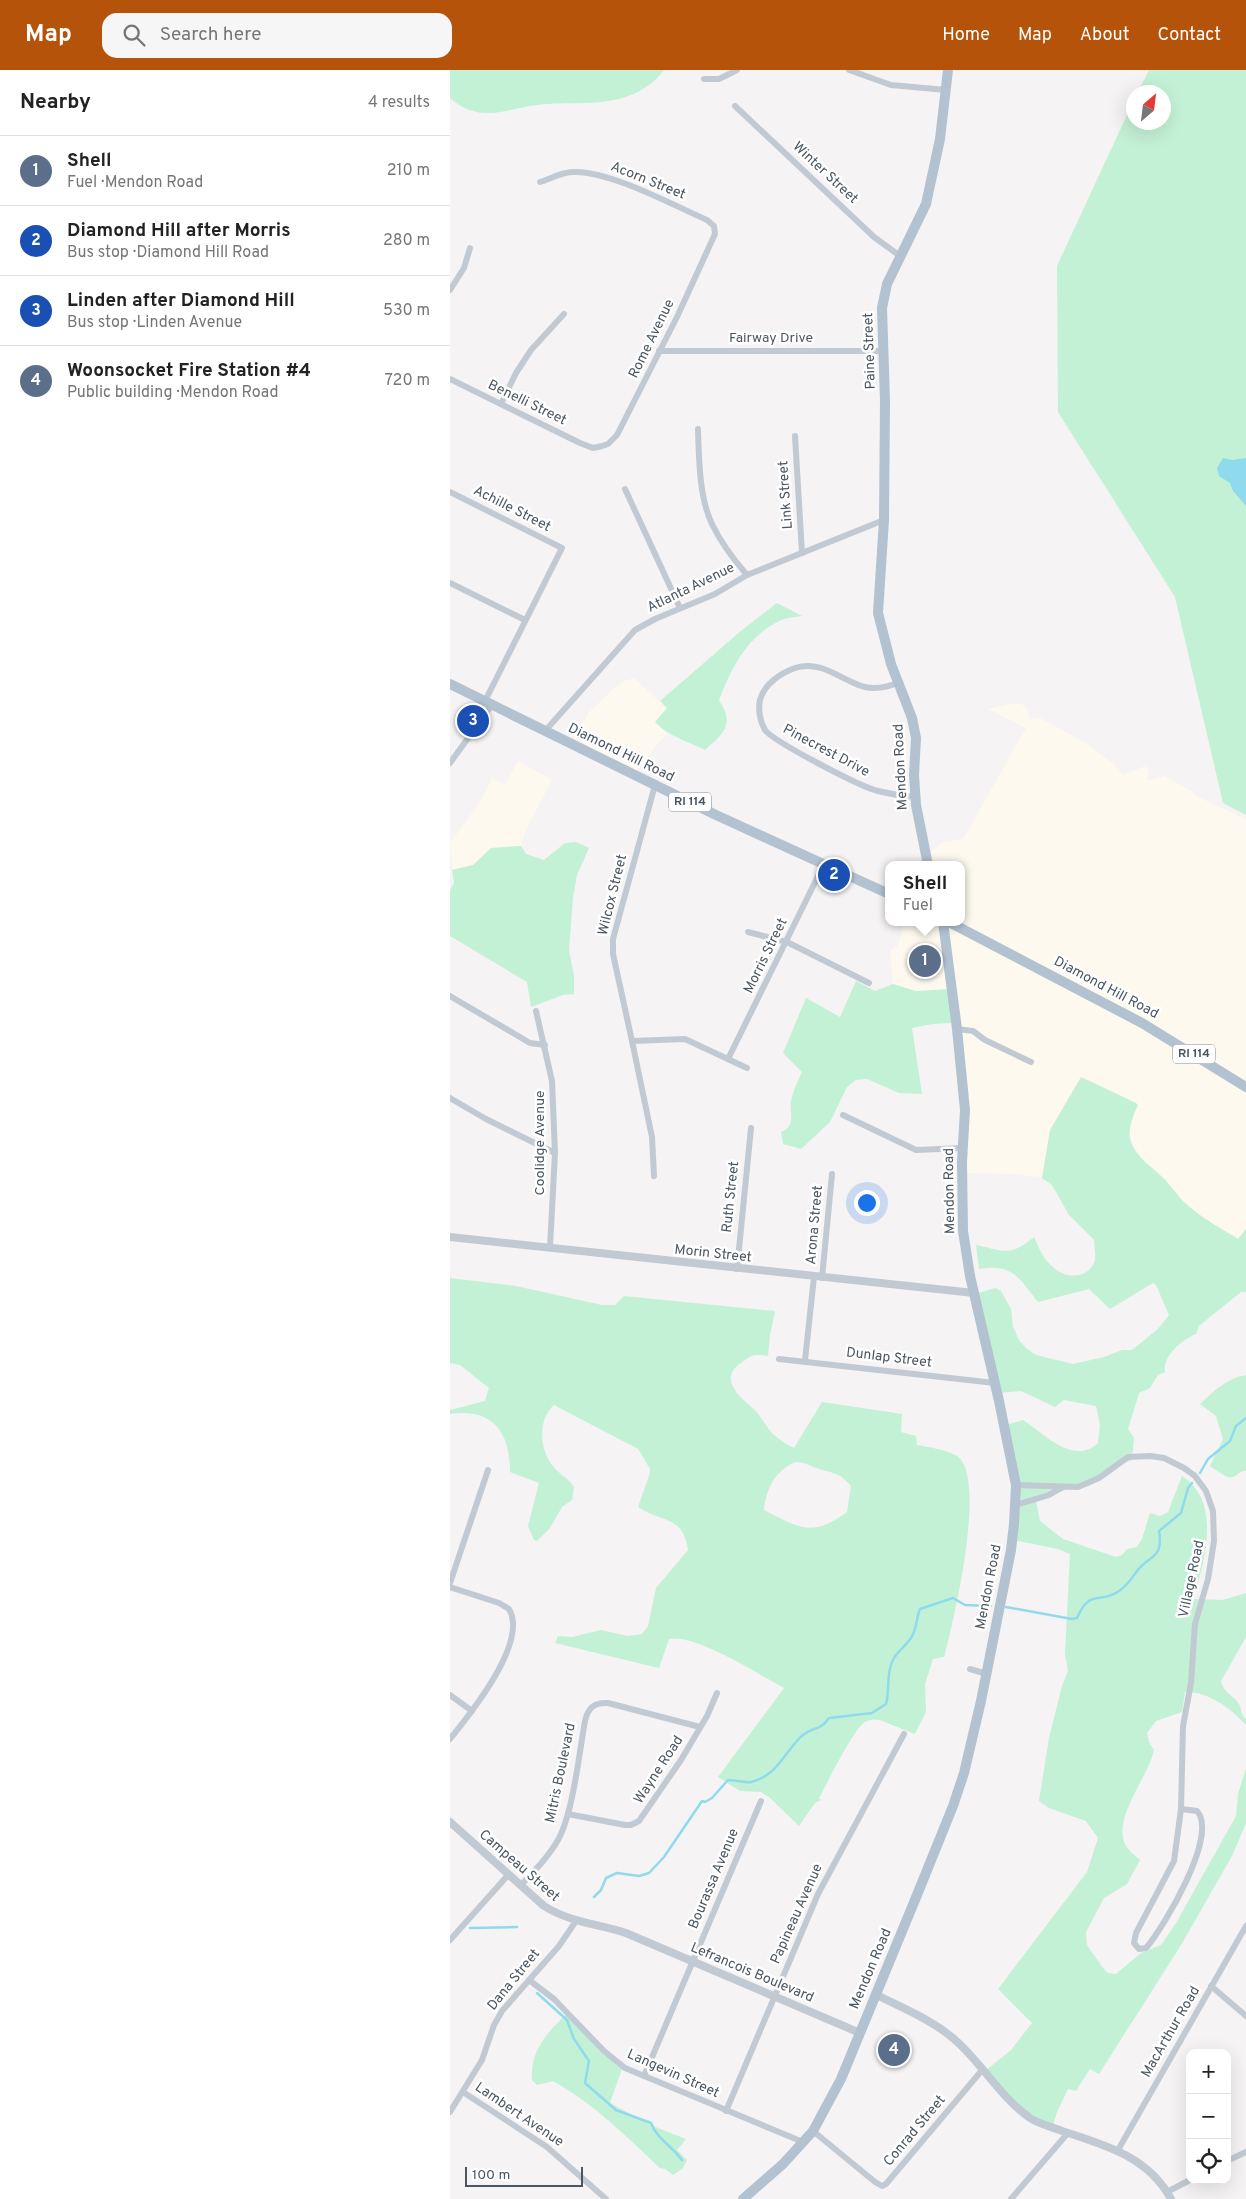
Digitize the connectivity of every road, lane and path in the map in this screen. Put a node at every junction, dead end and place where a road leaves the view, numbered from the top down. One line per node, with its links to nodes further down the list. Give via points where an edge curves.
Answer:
1 (737, 70): 4 (street, via 719,79)
2 (849, 70): 5 (street, via 891,85)
3 (948, 70): 5 (main road, Paine Street)
4 (704, 79)
5 (946, 90): 10 (main road, Paine Street, via 940,139 926,204)
6 (735, 106): 10 (street, Winter Street, via 874,236)
7 (540, 182): 8 (street, Acorn Street, via 571,172 594,173 707,220)
8 (714, 226): 13 (street, Rome Avenue, via 715,234)
9 (470, 248): 11 (street, via 464,268)
10 (900, 256): 14 (main road, Paine Street, via 887,284 882,308)
11 (450, 290)
12 (564, 314): 16 (street, via 531,350)
13 (659, 350): 14 (street, Fairway Drive); 19 (street, Rome Avenue, via 616,435 608,444)
14 (883, 351): 22 (main road, Paine Street)
15 (450, 379): 16 (street, Benelli Street)
16 (501, 404): 19 (street, Benelli Street)
17 (698, 429): 24 (street, via 699,469 712,524)
18 (795, 436): 23 (street, Link Street)
19 (593, 448)
20 (625, 489): 26 (street)
21 (450, 492): 28 (street, Achille Street, via 562,548)
22 (884, 520): 23 (street, Atlanta Avenue); 27 (main road, Paine Street)
23 (802, 553): 24 (street, Atlanta Avenue)
24 (747, 575): 26 (street, Atlanta Avenue, via 715,594)
25 (450, 583): 28 (street)
26 (680, 608): 32 (street, Atlanta Avenue, via 635,630)
27 (878, 613): 29 (main road, Mendon Road, via 891,664)
28 (525, 620): 31 (street)
29 (900, 682): 35 (main road, Mendon Road, via 916,738); 35 (street, Pinecrest Drive, via 874,688 812,666 795,668 773,680 767,688 760,704 760,717 768,733 811,759 877,791)
30 (450, 684): 31 (main road, Diamond Hill Road / RI 114)
31 (489, 703): 32 (main road, Diamond Hill Road / RI 114); 33 (street)
32 (545, 731): 34 (main road, Diamond Hill Road / RI 114)
33 (450, 763)
34 (655, 785): 37 (main road, Diamond Hill Road / RI 114); 47 (street, Wilcox Street, via 613,939 613,954)
35 (915, 797): 36 (main road, Mendon Road)
36 (927, 861)
37 (824, 864): 38 (main road, Diamond Hill Road / RI 114); 42 (street, Morris Street)
38 (885, 892)
39 (944, 926): 46 (main road, Mendon Road)
40 (957, 926): 52 (main road, Diamond Hill Road / RI 114, via 1142,1022)
41 (748, 932): 42 (street)
42 (787, 942): 43 (street); 49 (street, Morris Street)
43 (869, 983)
44 (450, 996): 48 (street, via 530,1044)
45 (536, 1011): 48 (street, Coolidge Avenue)
46 (957, 1029): 50 (street, via 973,1031); 56 (main road, Mendon Road, via 965,1110)
47 (632, 1040): 49 (street, via 685,1039); 59 (street, Wilcox Street, via 652,1137)
48 (545, 1046): 57 (street, Coolidge Avenue, via 552,1081)
49 (728, 1059): 51 (street)
50 (1031, 1062)
51 (747, 1068)
52 (1246, 1087)
53 (450, 1098): 57 (street)
54 (843, 1115): 56 (street, via 916,1150)
55 (751, 1128): 62 (street, Ruth Street)
56 (963, 1148): 64 (main road, Mendon Road, via 962,1216)
57 (555, 1153): 61 (street, Coolidge Avenue)
58 (832, 1174): 63 (street, Arona Street)
59 (654, 1176)
60 (450, 1237): 61 (street, Morin Street)
61 (550, 1247): 62 (street, Morin Street)
62 (737, 1269): 63 (street, Morin Street)
63 (818, 1277): 64 (street, Morin Street); 66 (street, Arona Street)
64 (974, 1293): 67 (main road, Mendon Road)
65 (779, 1359): 66 (street, Dunlap Street)
66 (804, 1360): 67 (street, Dunlap Street)
67 (995, 1383): 69 (main road, Mendon Road)
68 (488, 1470): 72 (street)
69 (1016, 1485): 70 (street, Village Road); 71 (main road, Mendon Road)
70 (1062, 1488): 71 (street, Village Road); 83 (street, Village Road, via 1086,1485 1128,1458 1150,1456 1164,1458 1184,1468 1202,1485 1210,1500 1214,1541 1208,1579 1195,1624 1192,1682 1184,1726)
71 (1016, 1505): 75 (main road, Mendon Road)
72 (450, 1583)
73 (450, 1587): 78 (street, via 499,1603 511,1612 513,1619 504,1659)
74 (970, 1669): 75 (street)
75 (987, 1674): 94 (main road, Mendon Road, via 954,1806)
76 (718, 1693): 79 (street, Wayne Road)
77 (450, 1695): 78 (street)
78 (472, 1711): 81 (street)
79 (700, 1727): 84 (street, Wayne Road, via 639,1821 625,1825); 84 (street, Mitris Boulevard, via 608,1703 594,1705 585,1721)
80 (904, 1734): 95 (street, Papineau Avenue, via 818,1894)
81 (450, 1739)
82 (761, 1801): 91 (street, Bourassa Avenue)
83 (1181, 1809): 83 (street, Village Road, via 1174,1861 1136,1933 1134,1943 1139,1949 1146,1948 1156,1936 1197,1855 1204,1826 1202,1816 1197,1811)
84 (568, 1814): 87 (street, Mitris Boulevard, via 556,1844)
85 (450, 1822): 86 (street, Campeau Street)
86 (509, 1874): 87 (street, Campeau Street); 90 (street)
87 (521, 1885): 88 (street, Campeau Street, via 544,1906)
88 (576, 1921): 91 (street, Lefrancois Boulevard, via 606,1926); 92 (street, Dana Street)
89 (1246, 1926): 93 (street, MacArthur Road)
90 (450, 1940)
91 (693, 1961): 95 (street, Lefrancois Boulevard); 99 (street, Bourassa Avenue)
92 (529, 1980): 99 (street, Langevin Street, via 554,1999 618,2064); 100 (street, Dana Street, via 498,2018 482,2060)
93 (1211, 1986): 96 (street); 106 (street, MacArthur Road)
94 (875, 1994): 97 (main road, Mendon Road); 98 (street, via 937,2026)
95 (775, 1996): 97 (street, Lefrancois Boulevard); 101 (street, Papineau Avenue)
96 (1246, 2016)
97 (860, 2033): 103 (main road, Mendon Road, via 835,2092)
98 (983, 2069): 103 (street, Conrad Street, via 882,2186); 104 (street, via 1015,2106 1032,2119)
99 (644, 2076): 101 (street, Langevin Street)
100 (463, 2092): 102 (street, Dana Street); 111 (street, Lambert Avenue, via 547,2148)
101 (726, 2111): 105 (street, Langevin Street)
102 (450, 2112)
103 (813, 2131): 105 (main road, Mendon Road)
104 (1068, 2133): 106 (street); 113 (street)
105 (803, 2142): 112 (main road, Mendon Road)
106 (1118, 2150): 110 (street, via 1153,2174)
107 (1246, 2152): 108 (street)
108 (1231, 2159)
109 (1186, 2183): 110 (street)
110 (1169, 2195)
111 (606, 2199)
112 (743, 2199)
113 (1011, 2199)

